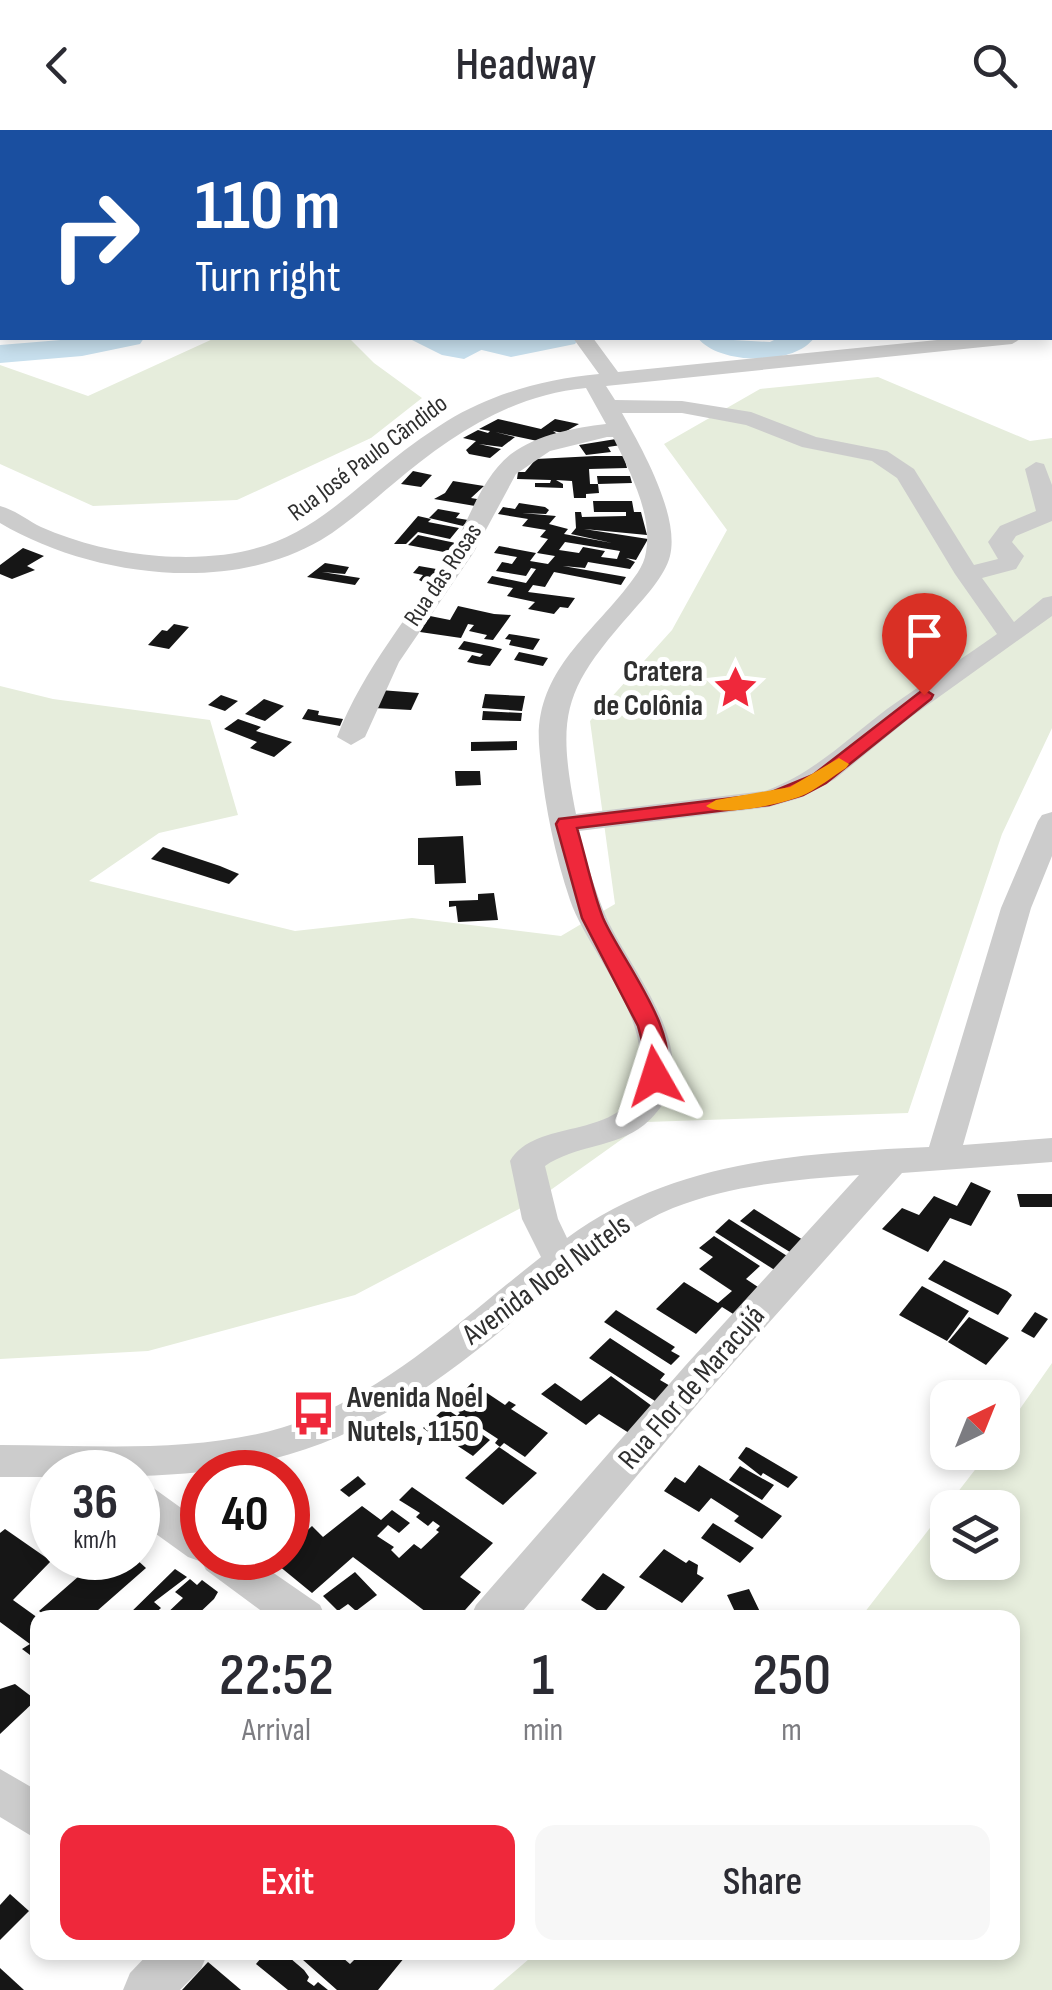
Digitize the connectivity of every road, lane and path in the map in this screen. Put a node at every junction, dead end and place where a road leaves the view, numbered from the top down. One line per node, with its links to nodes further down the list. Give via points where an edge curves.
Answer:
1 (584, 340): 3 (street)
2 (999, 340): 3 (street, Rua José Paulo Cândido)
3 (609, 399): 5 (street, Rua José Paulo Cândido, via 531,390 482,409 451,425 312,536 243,560 188,564 100,555); 6 (street, via 751,419 810,442 879,456 906,474); 9 (street, Rua das Rosas, via 586,432 546,444 504,473 464,549 383,660); 11 (street, via 639,464 659,530 658,557 581,657 553,710 556,790)
4 (1036, 469): 6 (street, via 1049,514 1008,531 1000,542 1012,556 1006,564)
5 (0, 513)
6 (967, 574): 8 (street)
7 (1052, 603): 8 (street)
8 (1011, 636): 11 (street, via 796,791)
9 (351, 736)
10 (1052, 822): 13 (street, via 1016,908)
11 (566, 824): 15 (street, via 592,918 657,1052 647,1102 628,1118 526,1161 540,1219)
12 (1052, 1150): 13 (street, Avenida Noel Nutels)
13 (943, 1157): 14 (street, Avenida Noel Nutels)
14 (894, 1159): 15 (street, Avenida Noel Nutels, via 773,1170 686,1191 626,1216); 21 (street, Rua Flor de Maracujá)
15 (562, 1264): 16 (street, Avenida Noel Nutels, via 382,1399 303,1437)
16 (160, 1459)
17 (0, 1460): 18 (street, Avenida Noel Nutels)
18 (30, 1462)
19 (252, 1580): 20 (street)
20 (295, 1610)
21 (498, 1610)
22 (0, 1790): 23 (street)
23 (30, 1813)
24 (176, 1960): 25 (street)
25 (148, 1990)

